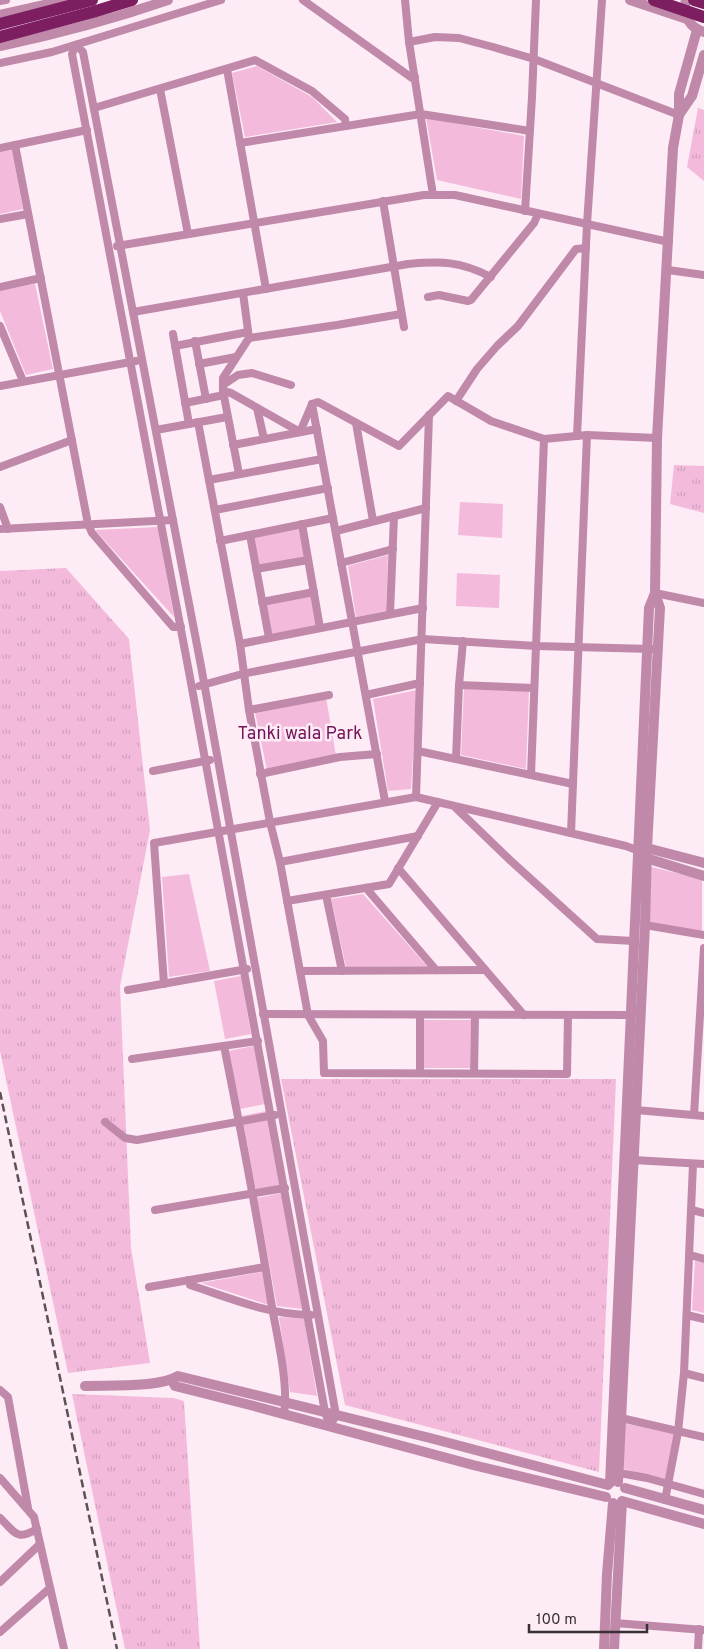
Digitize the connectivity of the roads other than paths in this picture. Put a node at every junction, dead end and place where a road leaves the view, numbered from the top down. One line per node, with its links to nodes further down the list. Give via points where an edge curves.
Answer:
1 (6, 0): 15 (street)
2 (66, 0): 17 (street)
3 (92, 0): 20 (highway)
4 (132, 0): 22 (highway)
5 (168, 0): 25 (street, via 69,31)
6 (221, 0): 24 (street)
7 (304, 0): 30 (street, via 412,78)
8 (405, 0): 23 (street)
9 (536, 0): 27 (street)
10 (602, 0): 31 (street)
11 (630, 0): 19 (street)
12 (654, 0): 18 (highway, bridge)
13 (686, 0): 19 (street)
14 (694, 0): 16 (highway)
15 (0, 1)
16 (704, 4)
17 (0, 14)
18 (704, 17)
19 (687, 19): 21 (street)
20 (0, 24)
21 (700, 31): 35 (street, via 679,94)
22 (0, 37)
23 (409, 42): 27 (street, via 435,37 459,38); 30 (street)
24 (76, 45): 28 (street); 33 (street, via 83,52); 37 (street, via 72,54)
25 (0, 46)
26 (704, 55): 35 (street, via 692,96)
27 (534, 59): 31 (street); 38 (street)
28 (0, 64)
29 (227, 69): 32 (street); 36 (street, via 255,60 312,91 345,119); 39 (street)
30 (415, 77): 34 (street)
31 (596, 83): 35 (street); 49 (street)
32 (160, 88): 33 (street); 50 (street)
33 (94, 108): 52 (street)
34 (420, 114): 36 (street); 38 (street); 42 (street)
35 (679, 115): 51 (street, via 673,148)
36 (346, 126): 39 (street)
37 (87, 130): 40 (street); 53 (street)
38 (530, 131): 44 (street)
39 (240, 143): 48 (street)
40 (14, 145): 41 (street); 45 (street)
41 (0, 148)
42 (433, 195): 43 (street); 44 (street, via 455,196)
43 (382, 201): 48 (street); 55 (street)
44 (525, 211): 46 (street)
45 (28, 214): 47 (street); 59 (street)
46 (538, 214): 49 (street); 58 (street)
47 (0, 220)
48 (254, 223): 50 (street); 61 (street)
49 (587, 224): 51 (street); 54 (street)
50 (188, 234): 52 (street)
51 (669, 242): 56 (street)
52 (121, 246): 53 (street); 64 (street)
53 (110, 248): 74 (street)
54 (586, 248): 82 (street, via 576,249 518,326 477,369); 94 (street)
55 (394, 266): 58 (street, via 439,262 472,267); 61 (street); 65 (street)
56 (668, 270): 57 (street); 96 (street)
57 (704, 275)
58 (491, 276): 63 (street, via 469,301 439,295)
59 (40, 278): 60 (street); 76 (street)
60 (0, 287)
61 (266, 289): 62 (street)
62 (243, 293): 64 (street); 69 (street)
63 (428, 297)
64 (133, 312): 73 (street)
65 (401, 314): 67 (street); 69 (street)
66 (0, 326): 77 (street)
67 (404, 327)
68 (172, 334): 71 (street)
69 (248, 335): 70 (street); 72 (street)
70 (195, 341): 71 (street); 75 (street)
71 (175, 346): 83 (street)
72 (236, 357): 75 (street); 80 (street, via 223,378)
73 (142, 360): 74 (street); 92 (street)
74 (131, 362): 76 (street); 111 (street)
75 (199, 364): 81 (street)
76 (59, 374): 77 (street); 98 (street)
77 (23, 381): 79 (street)
78 (291, 385): 80 (street, via 252,373 238,375)
79 (0, 386)
80 (224, 391): 81 (street); 85 (street); 87 (street)
81 (206, 399): 83 (street)
82 (456, 401): 86 (street, via 448,396); 99 (street, via 491,421)
83 (185, 403): 90 (street)
84 (312, 404): 89 (street, via 318,402); 91 (street); 93 (street)
85 (257, 408): 93 (street); 97 (street)
86 (429, 415): 89 (street, via 399,446); 107 (street)
87 (227, 416): 88 (street); 100 (street)
88 (198, 422): 90 (street); 104 (street)
89 (356, 423): 113 (street)
90 (189, 424): 92 (street)
91 (317, 429): 93 (street); 101 (street)
92 (156, 430): 112 (street)
93 (300, 432): 97 (street)
94 (577, 436): 95 (street); 99 (street)
95 (587, 436): 96 (street); 138 (street)
96 (657, 438): 125 (street)
97 (264, 439): 100 (street)
98 (72, 440): 102 (street); 114 (street)
99 (544, 440): 137 (street)
100 (233, 445): 103 (street)
101 (322, 459): 103 (street); 105 (street)
102 (0, 467)
103 (239, 474): 104 (street)
104 (209, 480): 108 (street)
105 (328, 488): 108 (street); 110 (street)
106 (0, 507): 116 (street)
107 (426, 508): 109 (street); 128 (street)
108 (215, 510): 119 (street)
109 (394, 516): 113 (street); 120 (street)
110 (333, 518): 115 (street); 117 (street)
111 (161, 520): 112 (street); 114 (street); 131 (street)
112 (173, 520): 143 (street)
113 (373, 522): 117 (street)
114 (88, 524): 116 (street); 131 (street, via 92,533 172,627)
115 (302, 524): 118 (street); 121 (street)
116 (4, 529)
117 (336, 531): 122 (street)
118 (250, 535): 119 (street); 123 (street)
119 (220, 541): 136 (street)
120 (393, 549): 122 (street); 129 (street)
121 (308, 560): 123 (street); 124 (street)
122 (341, 563): 130 (street)
123 (256, 569): 126 (street)
124 (314, 592): 126 (street); 132 (street)
125 (655, 593): 127 (street); 139 (street, via 649,608)
126 (262, 602): 133 (street)
127 (704, 603)
128 (423, 608): 129 (street); 134 (street)
129 (390, 614): 130 (street)
130 (352, 621): 132 (street); 140 (street)
131 (181, 626): 145 (street)
132 (320, 628): 133 (street)
133 (269, 638): 136 (street)
134 (423, 639): 135 (street); 140 (street); 142 (street)
135 (463, 641): 137 (street); 144 (street)
136 (240, 644): 141 (street)
137 (536, 646): 138 (street); 146 (street)
138 (578, 648): 139 (street); 158 (street)
139 (653, 649): 168 (street)
140 (358, 651): 141 (street); 148 (street)
141 (242, 674): 143 (street); 149 (street)
142 (420, 683): 148 (street); 150 (street)
143 (204, 685): 145 (street); 152 (street)
144 (459, 685): 146 (street); 153 (street)
145 (192, 687): 154 (street)
146 (534, 688): 157 (street)
147 (329, 695): 149 (street)
148 (366, 695): 151 (street)
149 (249, 710): 156 (street)
150 (418, 751): 153 (street); 159 (street)
151 (376, 754): 156 (street); 160 (street)
152 (217, 759): 154 (street); 164 (street)
153 (456, 759): 157 (street)
154 (206, 761): 155 (street); 165 (street)
155 (153, 771)
156 (260, 774): 163 (street)
157 (531, 775): 158 (street)
158 (573, 784): 166 (street)
159 (416, 797): 160 (street); 161 (street)
160 (385, 801): 163 (street)
161 (438, 802): 162 (street); 167 (street)
162 (455, 806): 166 (street); 178 (street, via 510,861 597,939)
163 (270, 822): 164 (street); 169 (street)
164 (230, 829): 165 (street); 180 (street)
165 (219, 831): 181 (street); 187 (street, via 154,843)
166 (570, 833): 168 (street)
167 (418, 836): 169 (street); 171 (street)
168 (644, 852): 170 (street); 172 (street); 176 (street); 178 (street)
169 (280, 862): 175 (street)
170 (704, 863)
171 (398, 868): 173 (street, via 389,884); 183 (street)
172 (704, 876)
173 (366, 888): 174 (street); 182 (street)
174 (326, 895): 175 (street); 185 (street)
175 (287, 902): 184 (street)
176 (645, 925): 177 (street); 201 (street)
177 (704, 935)
178 (634, 941): 195 (street)
179 (704, 948): 186 (street)
180 (254, 968): 181 (street); 189 (street)
181 (244, 969): 187 (street); 196 (street)
182 (436, 970): 183 (street); 185 (street)
183 (485, 970): 193 (street)
184 (300, 971): 185 (street); 190 (street)
185 (342, 971)
186 (703, 980): 203 (street)
187 (164, 984): 188 (street)
188 (128, 990)
189 (263, 1014): 190 (street); 202 (street)
190 (308, 1014): 191 (street); 199 (street, via 323,1041 324,1073)
191 (420, 1015): 192 (street); 199 (street)
192 (475, 1015): 193 (street); 200 (street)
193 (524, 1015): 194 (street)
194 (568, 1015): 195 (street); 200 (street, via 567,1074)
195 (632, 1016): 239 (street)
196 (258, 1041): 197 (street); 204 (street)
197 (224, 1046): 198 (street); 207 (street)
198 (132, 1059)
199 (420, 1073): 200 (street)
200 (474, 1074)
201 (636, 1110): 203 (street); 208 (street)
202 (280, 1114): 204 (street); 224 (street)
203 (694, 1115): 205 (street)
204 (272, 1116): 207 (street); 211 (street)
205 (704, 1116)
206 (105, 1122): 207 (street, via 125,1138 137,1140)
207 (239, 1122): 212 (street)
208 (633, 1160): 209 (street); 234 (street)
209 (693, 1164): 210 (street); 214 (street)
210 (704, 1164)
211 (285, 1188): 212 (street); 223 (street)
212 (253, 1193): 213 (street); 218 (street)
213 (155, 1210)
214 (692, 1210): 215 (street); 216 (street)
215 (704, 1213)
216 (690, 1255): 217 (street); 222 (street)
217 (704, 1259)
218 (265, 1267): 219 (street); 221 (street)
219 (189, 1280): 220 (street); 221 (street, via 190,1285)
220 (149, 1287)
221 (273, 1312): 223 (street); 231 (street)
222 (687, 1314): 225 (street); 226 (street)
223 (308, 1315): 224 (street); 233 (street)
224 (317, 1315): 233 (street)
225 (704, 1318)
226 (684, 1373): 227 (street); 236 (street)
227 (704, 1378)
228 (172, 1380): 229 (street); 231 (street, via 178,1376); 232 (street, via 175,1386)
229 (85, 1386)
230 (0, 1390): 244 (street, via 8,1397)
231 (285, 1402): 232 (street); 233 (street)
232 (284, 1414): 235 (street)
233 (330, 1414): 235 (street); 239 (street)
234 (621, 1418): 236 (street); 239 (street)
235 (330, 1426): 242 (street, via 473,1466)
236 (678, 1432): 237 (street); 240 (street)
237 (704, 1438)
238 (0, 1478): 244 (street)
239 (615, 1480): 240 (street); 242 (street, via 605,1490); 242 (street, via 626,1495); 243 (street)
240 (668, 1483): 241 (street); 243 (street)
241 (704, 1494)
242 (614, 1500): 247 (street); 252 (street); 256 (street)
243 (666, 1500): 245 (street)
244 (28, 1510): 248 (street)
245 (704, 1510)
246 (0, 1518): 248 (street, via 19,1536)
247 (704, 1524)
248 (37, 1528): 249 (street)
249 (40, 1544): 250 (street); 251 (street)
250 (0, 1582)
251 (50, 1588): 254 (street); 255 (street)
252 (615, 1622): 253 (street); 257 (street)
253 (702, 1630): 258 (street)
254 (0, 1632)
255 (64, 1649)
256 (604, 1649)
257 (614, 1649)
258 (698, 1649)

